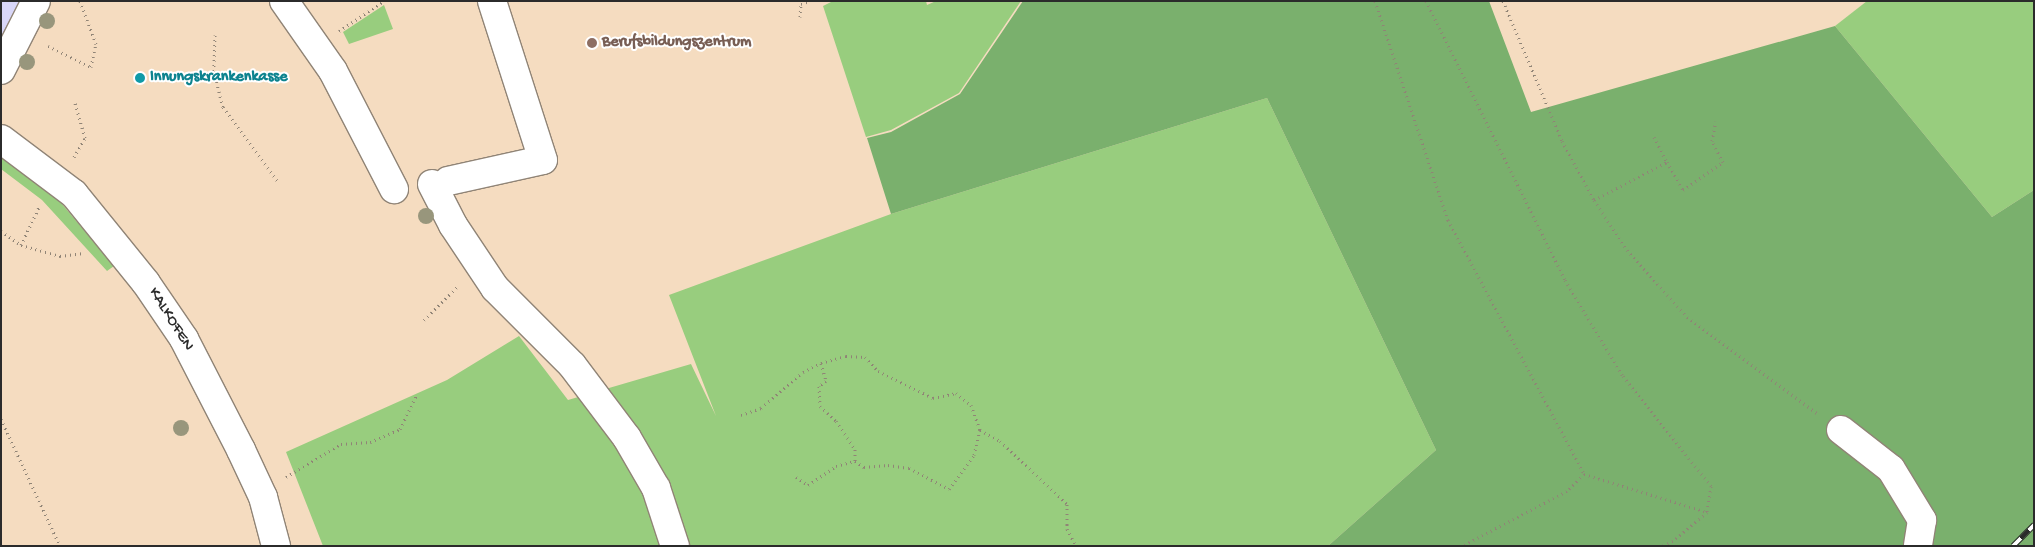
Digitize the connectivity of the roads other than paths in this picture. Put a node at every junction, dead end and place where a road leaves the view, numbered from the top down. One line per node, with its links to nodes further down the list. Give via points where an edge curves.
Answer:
1 (36, 1): 4 (street)
2 (284, 1): 6 (street, via 333,71)
3 (492, 1): 10 (street, via 543,160 440,183 453,225 495,288 572,365 627,438 656,488)
4 (1, 70)
5 (1, 139): 9 (street, KALKOFEN, via 74,194 135,266 184,338 263,497)
6 (394, 189)
7 (1841, 430): 8 (street, via 1890,469)
8 (1920, 533)
9 (276, 546)
10 (675, 546)

